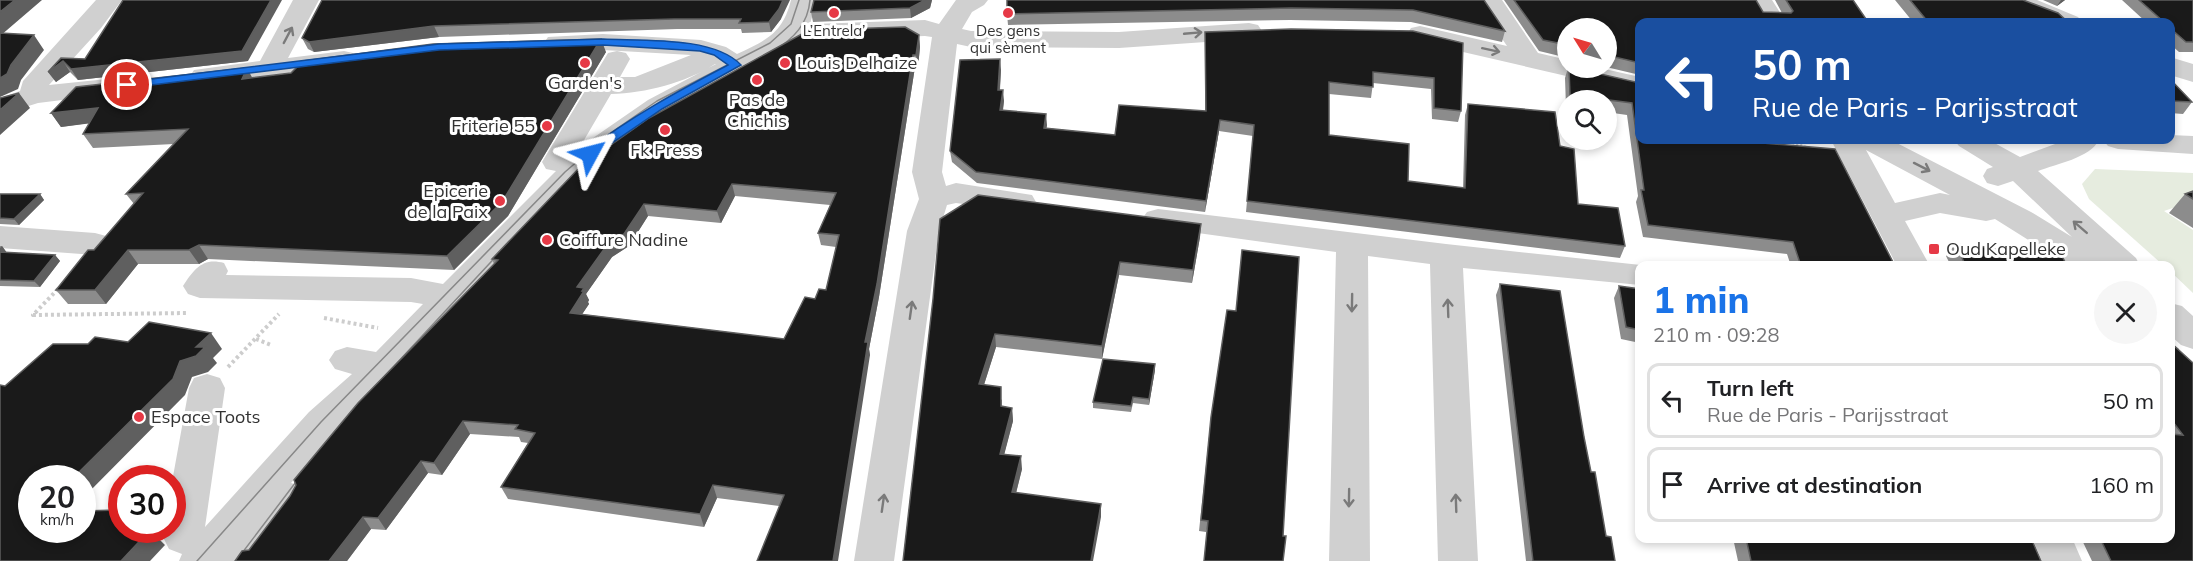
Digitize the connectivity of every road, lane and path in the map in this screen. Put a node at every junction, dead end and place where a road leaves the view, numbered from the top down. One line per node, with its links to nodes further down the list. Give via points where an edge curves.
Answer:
1 (109, 0): 10 (street)
2 (306, 0): 25 (street, one-way to 2)
3 (804, 0): 11 (street, via 803,12)
4 (975, 0): 14 (street, via 962,7)
5 (1489, 0): 19 (street)
6 (1759, 0): 8 (street)
7 (2015, 0): 9 (street)
8 (1770, 18)
9 (2059, 18)
10 (94, 23): 32 (street, via 91,38); 33 (street, via 40,78 33,87)
11 (793, 29): 14 (street, via 814,32 925,28); 22 (street, via 772,47)
12 (1269, 30): 16 (street, one-way to 12)
13 (1400, 32): 19 (street, one-way to 19)
14 (946, 33): 16 (street, via 971,39); 47 (street, via 927,172)
15 (532, 44): 22 (street, via 603,42 657,49 701,48)
16 (1090, 49): 17 (street); 21 (street)
17 (1174, 51)
18 (371, 56): 25 (street)
19 (1528, 58): 30 (street)
20 (617, 59): 31 (street)
21 (1024, 63)
22 (736, 65): 35 (street, via 658,106 616,134)
23 (694, 66): 29 (street)
24 (2175, 67): 26 (street)
25 (269, 69): 27 (street)
26 (2193, 74)
27 (183, 79)
28 (138, 84): 32 (street)
29 (637, 85): 31 (street); 35 (street, via 594,121)
30 (1635, 85)
31 (601, 86): 44 (street)
32 (62, 92): 33 (street)
33 (34, 95): 34 (street)
34 (0, 108)
35 (595, 140): 61 (street)
36 (1796, 144): 43 (path)
37 (1848, 144): 49 (street)
38 (1878, 144): 46 (street, one-way to 46)
39 (1976, 144): 45 (street)
40 (2079, 144): 45 (street)
41 (2175, 144): 42 (street)
42 (2193, 145)
43 (1810, 149)
44 (557, 162)
45 (2017, 168): 46 (street); 57 (street, one-way to 45)
46 (1966, 189): 51 (street)
47 (934, 199): 48 (street, via 956,194); 71 (street, one-way to 47, via 923,231)
48 (1050, 206)
49 (1888, 215): 51 (street, via 1940,203); 55 (street)
50 (1131, 216): 53 (street)
51 (2020, 219): 56 (street)
52 (0, 237): 58 (street, via 95,244)
53 (1352, 244): 54 (street); 72 (street, one-way to 72)
54 (1446, 255): 60 (street); 73 (street, one-way to 54)
55 (1911, 261)
56 (2087, 261)
57 (2118, 261)
58 (73, 271)
59 (212, 272): 61 (street, via 200,286 411,290)
60 (1635, 274)
61 (449, 297): 66 (street)
62 (280, 314): 63 (path)
63 (255, 339): 64 (path); 67 (path)
64 (271, 345)
65 (347, 360): 66 (street)
66 (383, 367): 69 (street); 70 (street)
67 (207, 388): 69 (street)
68 (2054, 543): 74 (street)
69 (191, 549)
70 (233, 561)
71 (874, 561)
72 (1350, 561)
73 (1458, 561)
74 (2062, 561)

